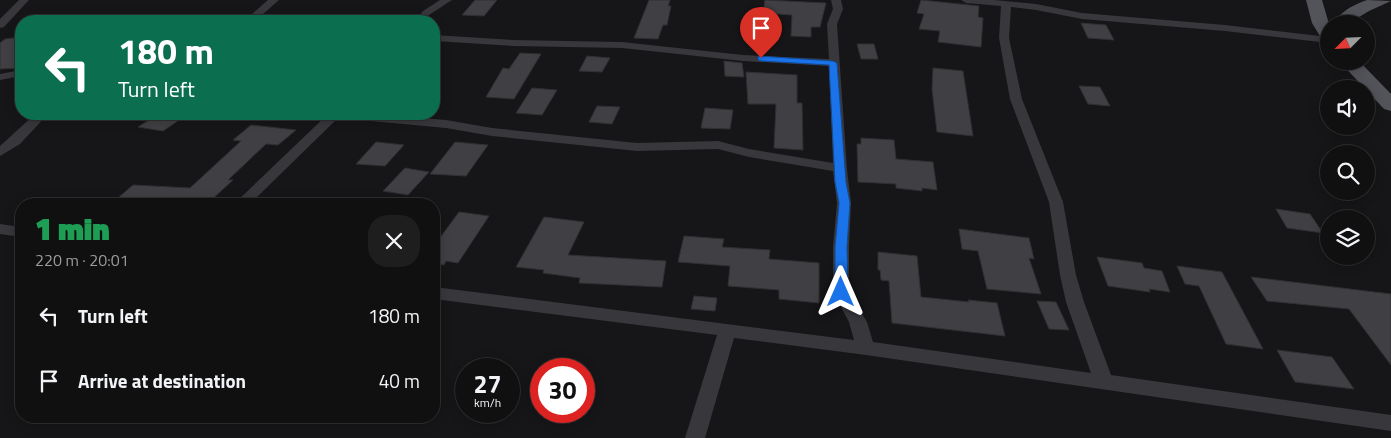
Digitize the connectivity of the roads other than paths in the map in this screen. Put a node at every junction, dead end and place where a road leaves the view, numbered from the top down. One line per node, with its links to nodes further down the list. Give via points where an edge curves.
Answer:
1 (24, 0): 13 (street)
2 (274, 0): 9 (street)
3 (447, 0): 10 (street)
4 (836, 0): 16 (street, via 838,9 832,24)
5 (966, 0): 8 (street)
6 (1314, 0): 12 (main road)
7 (1384, 0): 11 (main road, via 1366,5)
8 (1006, 4): 15 (street, via 1082,16); 34 (street, via 1004,38 1016,99 1056,202 1068,275)
9 (256, 15)
10 (424, 15)
11 (1350, 15)
12 (1320, 23)
13 (0, 25)
14 (440, 38): 16 (street, via 622,45 743,58)
15 (1320, 38)
16 (833, 63): 27 (street)
17 (1375, 65): 21 (main road)
18 (1357, 70): 22 (main road)
19 (15, 74): 20 (street)
20 (0, 77)
21 (1391, 81)
22 (1391, 105)
23 (36, 120): 26 (street)
24 (328, 120): 28 (street)
25 (401, 120): 27 (street, via 637,147 718,145)
26 (0, 152)
27 (840, 169): 33 (street, via 844,203 841,292 858,322)
28 (247, 198)
29 (0, 229): 30 (street)
30 (15, 231)
31 (440, 294): 32 (street)
32 (727, 331): 33 (street); 36 (street)
33 (866, 348): 34 (street)
34 (1102, 381): 35 (street)
35 (1391, 423)
36 (695, 438)

